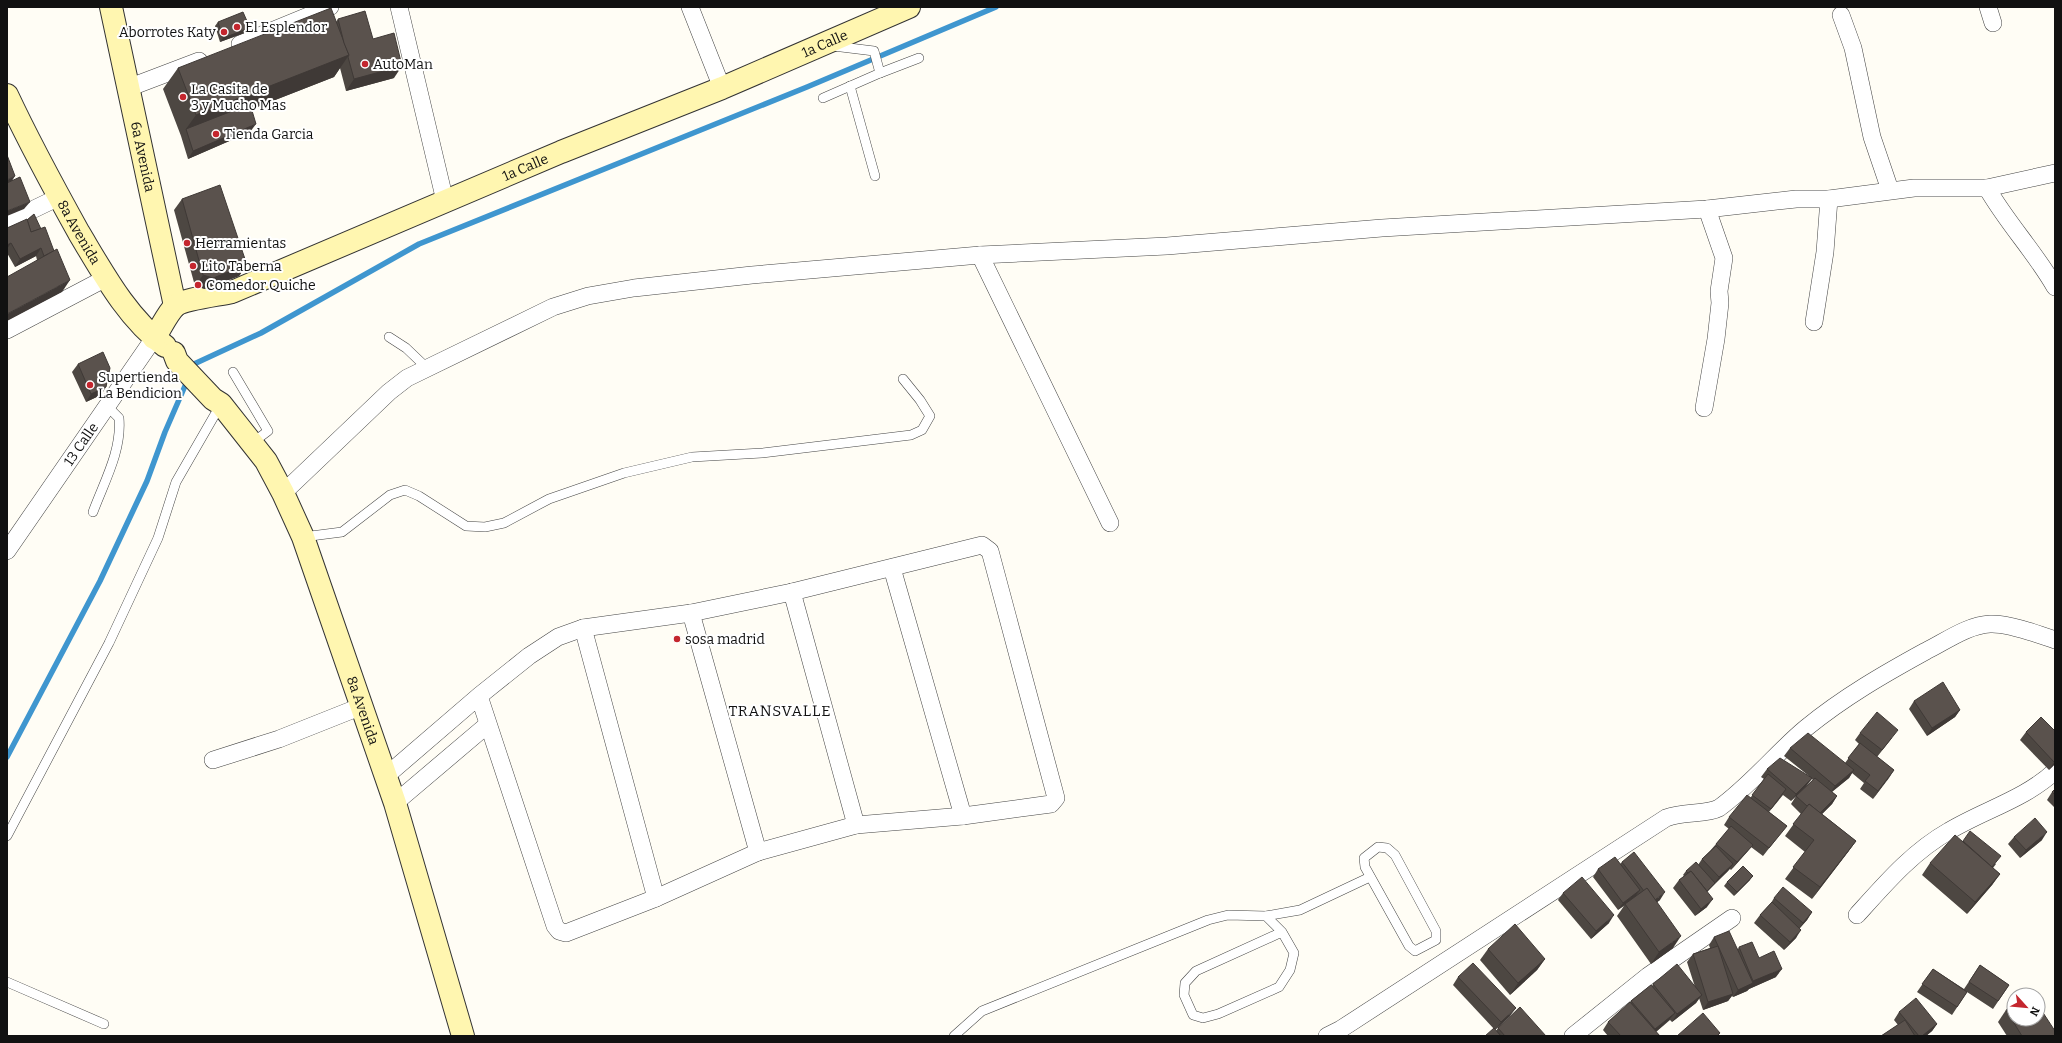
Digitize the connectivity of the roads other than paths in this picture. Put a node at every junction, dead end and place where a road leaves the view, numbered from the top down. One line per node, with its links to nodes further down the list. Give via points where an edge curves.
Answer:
1 (112, 7): 13 (street, 6a Avenida)
2 (125, 7): 13 (street, 6a Avenida)
3 (330, 7): 13 (street)
4 (399, 7): 24 (street)
5 (690, 7): 15 (street)
6 (909, 7): 10 (street, 1a Calle)
7 (1988, 7): 9 (street)
8 (1841, 15): 21 (street, via 1853,48 1872,137)
9 (1993, 24)
10 (820, 45): 12 (lane, via 874,51); 15 (street, 1a Calle)
11 (919, 58): 12 (lane)
12 (879, 69): 14 (lane)
13 (135, 86): 30 (street, 6a Avenida)
14 (850, 86): 17 (lane); 19 (lane)
15 (722, 88): 24 (street, 1a Calle)
16 (7, 95): 22 (street, 8a Avenida)
17 (823, 98)
18 (2055, 173): 20 (street)
19 (875, 176)
20 (1987, 188): 21 (street); 29 (street, via 1998,208)
21 (1890, 190): 23 (street)
22 (59, 197): 26 (street); 28 (street, 8a Avenida)
23 (1829, 199): 25 (street, via 1796,199); 31 (street, via 1825,252)
24 (445, 201): 30 (street, 1a Calle, via 232,292)
25 (1707, 209): 27 (street, via 1382,228 1168,246); 40 (street, via 1724,258 1718,291 1720,303 1716,339)
26 (7, 222)
27 (980, 255): 35 (street, via 752,275 611,291 553,307); 44 (street)
28 (106, 278): 32 (street); 34 (street, 8a Avenida)
29 (2054, 285)
30 (181, 303): 34 (street)
31 (1814, 322)
32 (7, 330)
33 (389, 337): 35 (lane, via 406,348)
34 (154, 338): 38 (street, 8a Avenida, via 178,357); 39 (street, 13 Calle)
35 (427, 368): 42 (street, via 389,392)
36 (233, 372): 41 (lane, via 268,431)
37 (903, 379): 45 (lane, via 930,416 922,430 911,435 762,453 692,457 624,473 549,499 504,523 485,527 466,526 405,490 390,495 342,532)
38 (216, 398): 41 (street, 8a Avenida); 61 (lane, via 176,482 158,538 110,643)
39 (108, 406): 43 (lane, via 119,418 120,432 116,452); 46 (street, 13 Calle)
40 (1704, 408)
41 (252, 443): 42 (street, 8a Avenida, via 266,461)
42 (283, 493): 45 (street, 8a Avenida)
43 (93, 512)
44 (1110, 523)
45 (303, 537): 53 (street, 8a Avenida)
46 (7, 551)
47 (892, 568): 48 (street); 59 (street); 59 (street, via 982,545 990,551 1056,798 1051,804)
48 (792, 592): 49 (street); 60 (street)
49 (691, 613): 50 (street); 62 (street)
50 (583, 628): 52 (street, via 558,637 529,656); 64 (street)
51 (2055, 640): 71 (street, via 2003,625 1980,625 1950,638 1867,683 1805,728 1780,761 1719,808 1666,818)
52 (479, 696): 54 (street); 57 (street)
53 (362, 706): 55 (street, via 279,739); 57 (street, 8a Avenida)
54 (487, 725): 58 (street); 64 (street, via 555,926 566,933)
55 (213, 760)
56 (2055, 771): 65 (street, via 2030,789 1934,840 1895,874)
57 (386, 776): 58 (street, 8a Avenida)
58 (395, 803): 72 (street, 8a Avenida)
59 (963, 816): 60 (street)
60 (856, 825): 62 (street)
61 (7, 836)
62 (758, 852): 64 (street)
63 (1370, 877): 63 (lane, via 1409,946 1416,951 1436,940 1436,932 1395,855 1387,848 1378,847 1364,858); 66 (lane, via 1300,910)
64 (656, 898)
65 (1857, 915)
66 (1266, 916): 68 (lane); 73 (lane, via 1228,915 1208,920 982,1011)
67 (1732, 918): 74 (street, via 1648,976)
68 (1282, 932): 68 (lane, via 1294,953 1290,970 1279,987 1218,1014 1203,1018 1193,1015 1184,994 1185,982 1196,971)
69 (7, 982): 70 (lane)
70 (104, 1024)
71 (1337, 1034)
72 (463, 1036)
73 (954, 1036)
74 (1573, 1036)

